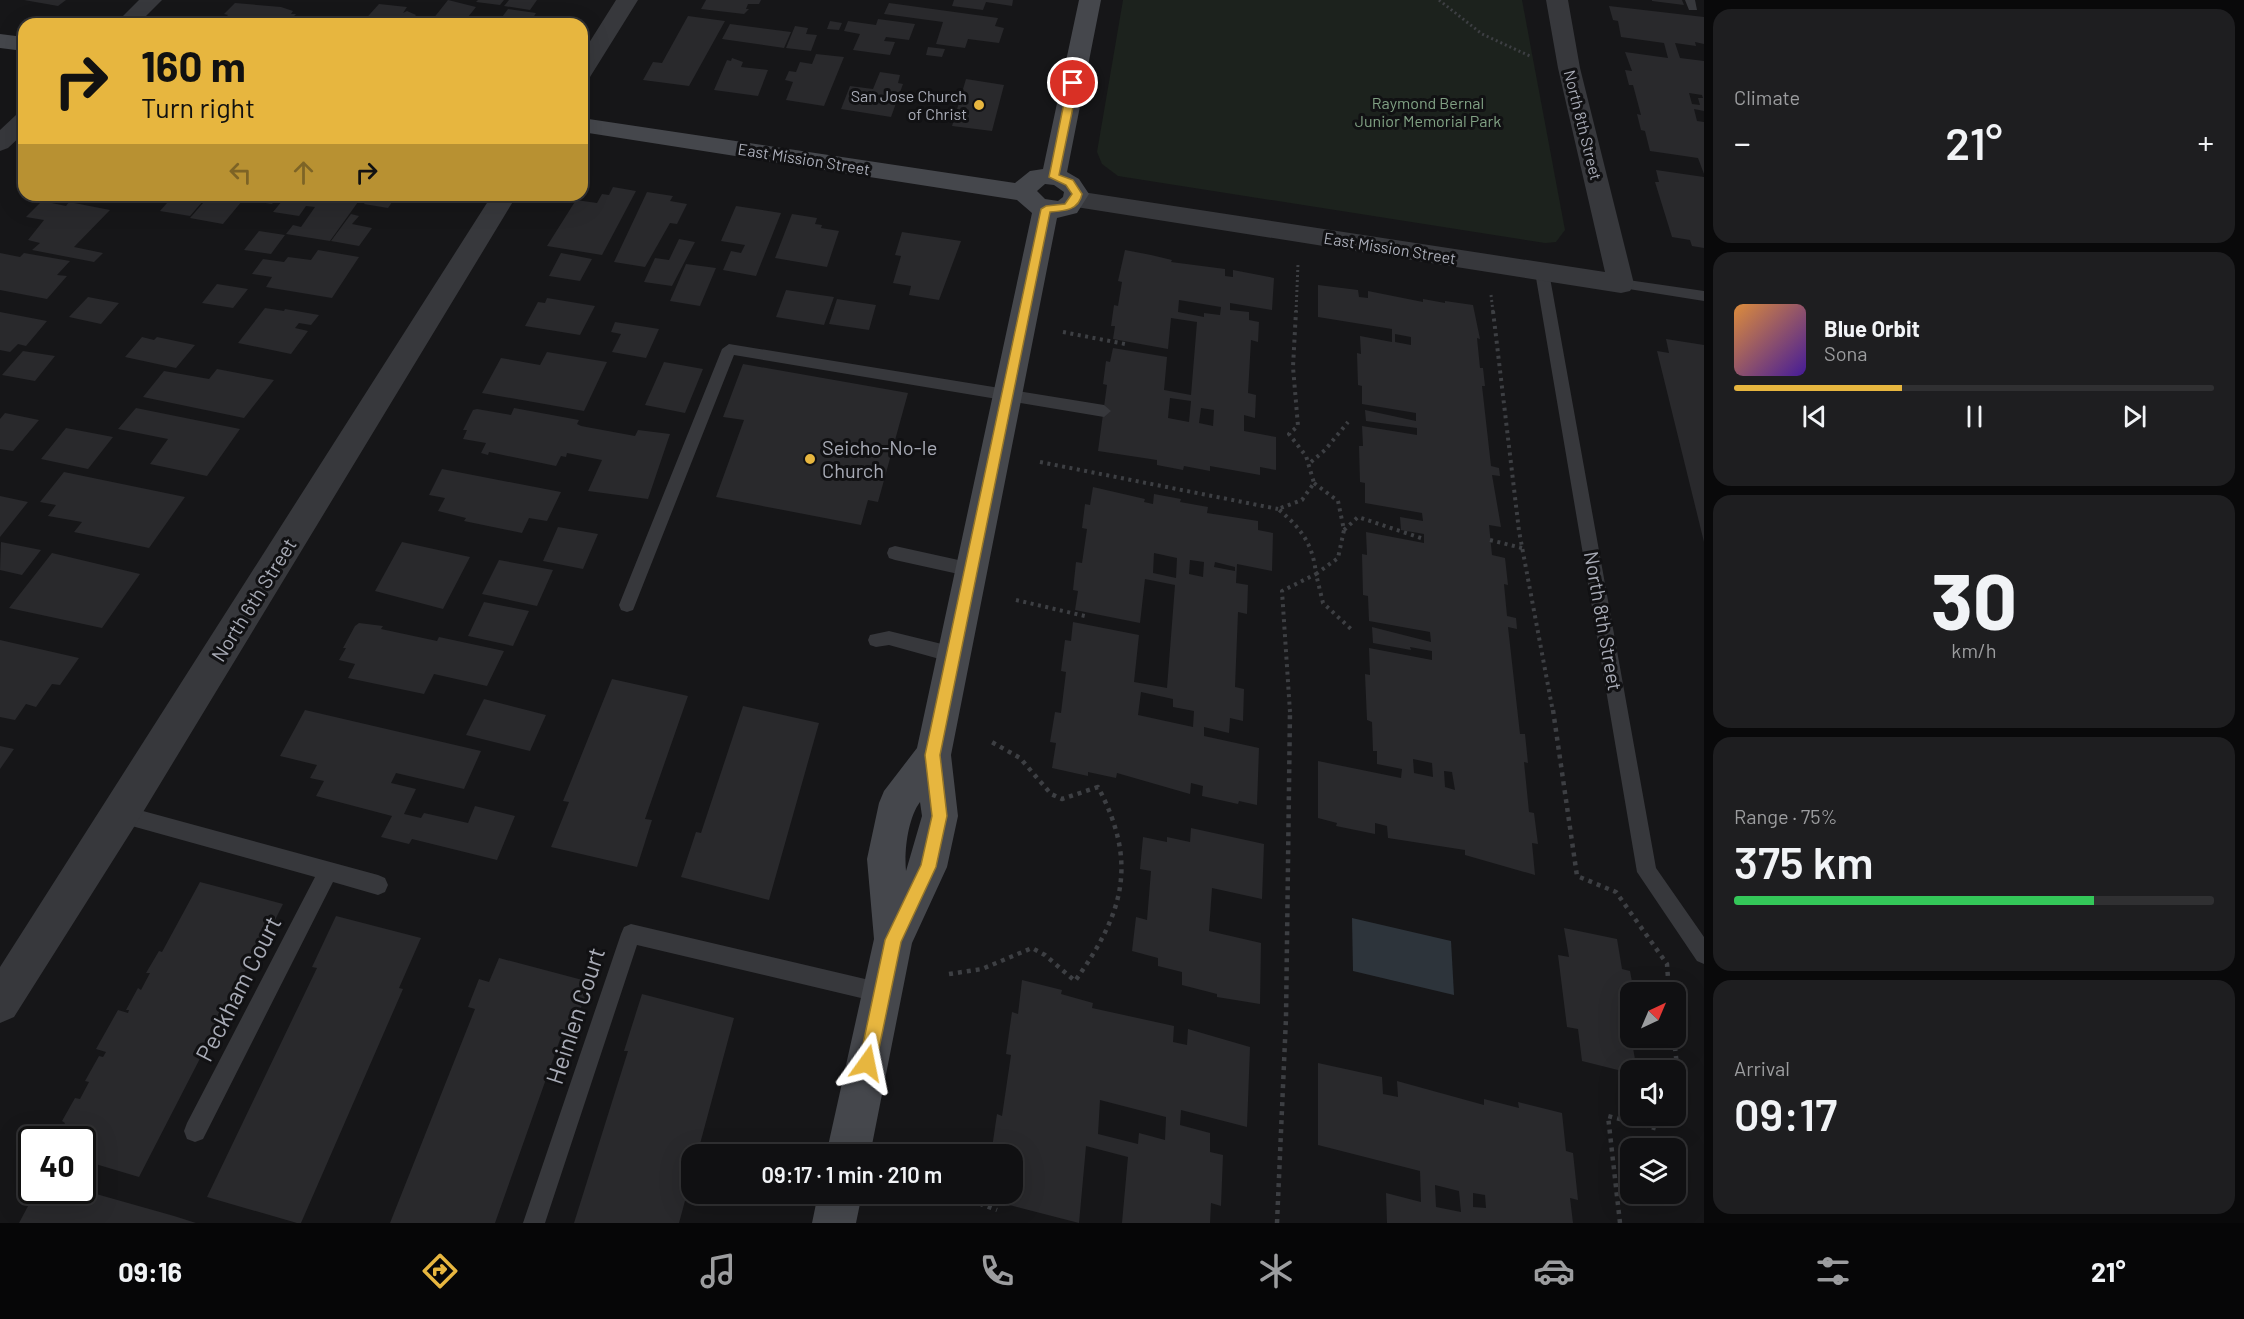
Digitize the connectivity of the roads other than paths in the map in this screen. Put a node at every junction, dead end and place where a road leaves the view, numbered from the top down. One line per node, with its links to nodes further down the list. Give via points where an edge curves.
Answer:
1 (151, 0): 5 (street)
2 (627, 0): 8 (street)
3 (1090, 0): 12 (street)
4 (1557, 0): 17 (street, North 8th Street, via 1569,68)
5 (132, 18)
6 (0, 40): 7 (street)
7 (18, 43)
8 (588, 62)
9 (18, 126): 11 (street)
10 (588, 126): 15 (street, East Mission Street)
11 (0, 142)
12 (1054, 177): 13 (street, via 1075,188); 15 (street, via 1028,184)
13 (1076, 199): 15 (street, via 1061,209); 16 (street, East Mission Street)
14 (501, 201): 26 (street, North 6th Street)
15 (1035, 201): 19 (street)
16 (1542, 272): 17 (street, East Mission Street); 29 (lane, North 8th Street, via 1647,872)
17 (1621, 284): 18 (lane, East Mission Street)
18 (1704, 296)
19 (1008, 396): 20 (lane); 22 (street); 23 (lane, via 729,349)
20 (1104, 411)
21 (896, 553): 22 (lane)
22 (972, 570): 25 (street)
23 (627, 605)
24 (876, 640): 25 (lane, via 889,638)
25 (954, 655): 30 (street, via 933,755 940,816 928,867 894,940)
26 (121, 814): 27 (lane); 31 (street, North 6th Street)
27 (327, 871): 28 (lane); 32 (lane, Peckham Court)
28 (378, 885)
29 (1704, 954)
30 (882, 993): 33 (street); 35 (lane, Heinlen Court, via 631,934)
31 (0, 1003)
32 (195, 1131)
33 (850, 1144)
34 (838, 1204): 36 (street)
35 (534, 1223)
36 (834, 1223)

